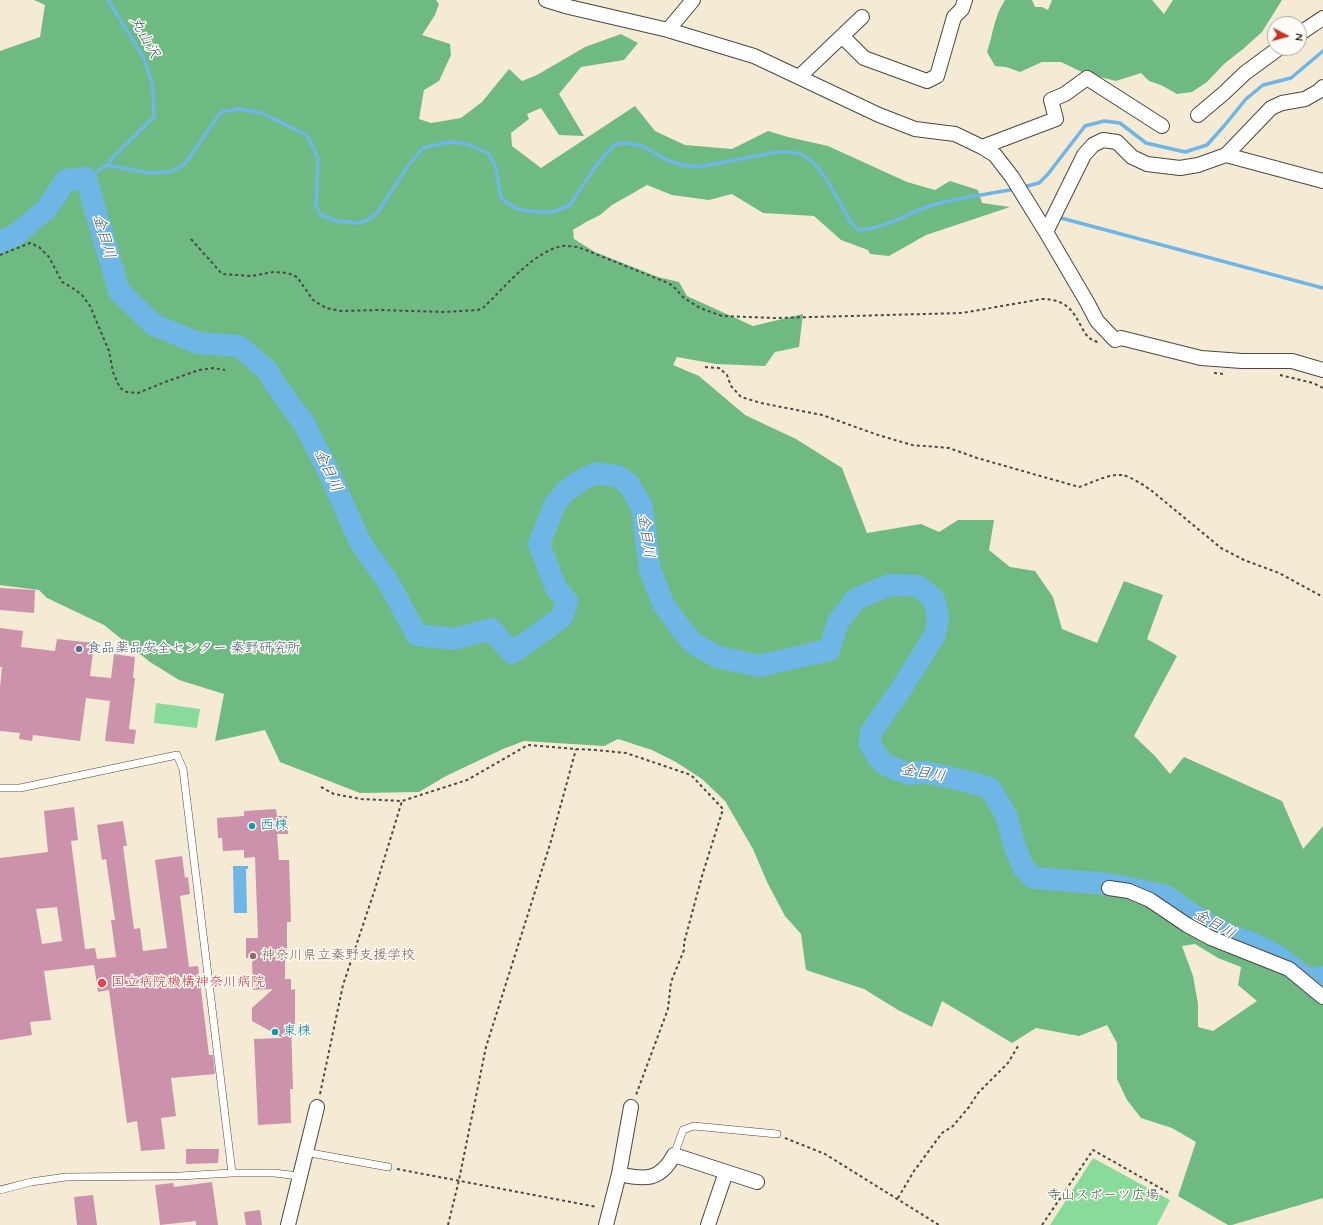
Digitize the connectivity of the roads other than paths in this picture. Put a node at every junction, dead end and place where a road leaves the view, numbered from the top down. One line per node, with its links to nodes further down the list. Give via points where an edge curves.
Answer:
1 (546, 0): 4 (street)
2 (693, 0): 8 (street)
3 (965, 0): 9 (street, via 962,9 954,17 937,76 927,81 864,58)
4 (574, 4): 8 (street)
5 (862, 18): 9 (street)
6 (1323, 18): 7 (street)
7 (1307, 29)
8 (668, 30): 11 (street, via 754,56)
9 (842, 36): 11 (street)
10 (1268, 56): 13 (street, via 1244,73)
11 (800, 76): 15 (street, via 853,103 915,129 955,134)
12 (1323, 87): 16 (street, via 1305,99 1282,103 1271,108)
13 (1198, 115)
14 (1162, 126): 15 (street, via 1087,78 1065,94 1051,100 1056,119)
15 (982, 147): 18 (street, via 995,155 1012,177)
16 (1226, 156): 17 (street); 18 (street, via 1180,168 1147,164 1132,157 1117,142 1103,140 1093,145 1084,155)
17 (1323, 181)
18 (1046, 232): 19 (street, via 1097,321 1115,340 1121,338 1201,358 1292,361)
19 (1323, 370)
20 (0, 788): 30 (lane, via 20,788 177,755 183,769)
21 (1109, 888): 22 (street, via 1129,891 1150,900 1211,938 1289,969)
22 (1323, 997)
23 (317, 1107): 26 (street)
24 (631, 1107): 31 (street)
25 (777, 1134): 27 (lane, via 694,1126 682,1130)
26 (305, 1152): 28 (lane); 32 (street)
27 (674, 1155): 29 (street); 31 (street, via 656,1174 646,1178)
28 (388, 1167)
29 (726, 1172): 33 (street); 37 (street)
30 (232, 1173): 32 (lane); 34 (lane, via 66,1177)
31 (619, 1174): 36 (street)
32 (299, 1176): 35 (street)
33 (757, 1182)
34 (0, 1190)
35 (288, 1225)
36 (606, 1225)
37 (708, 1225)

